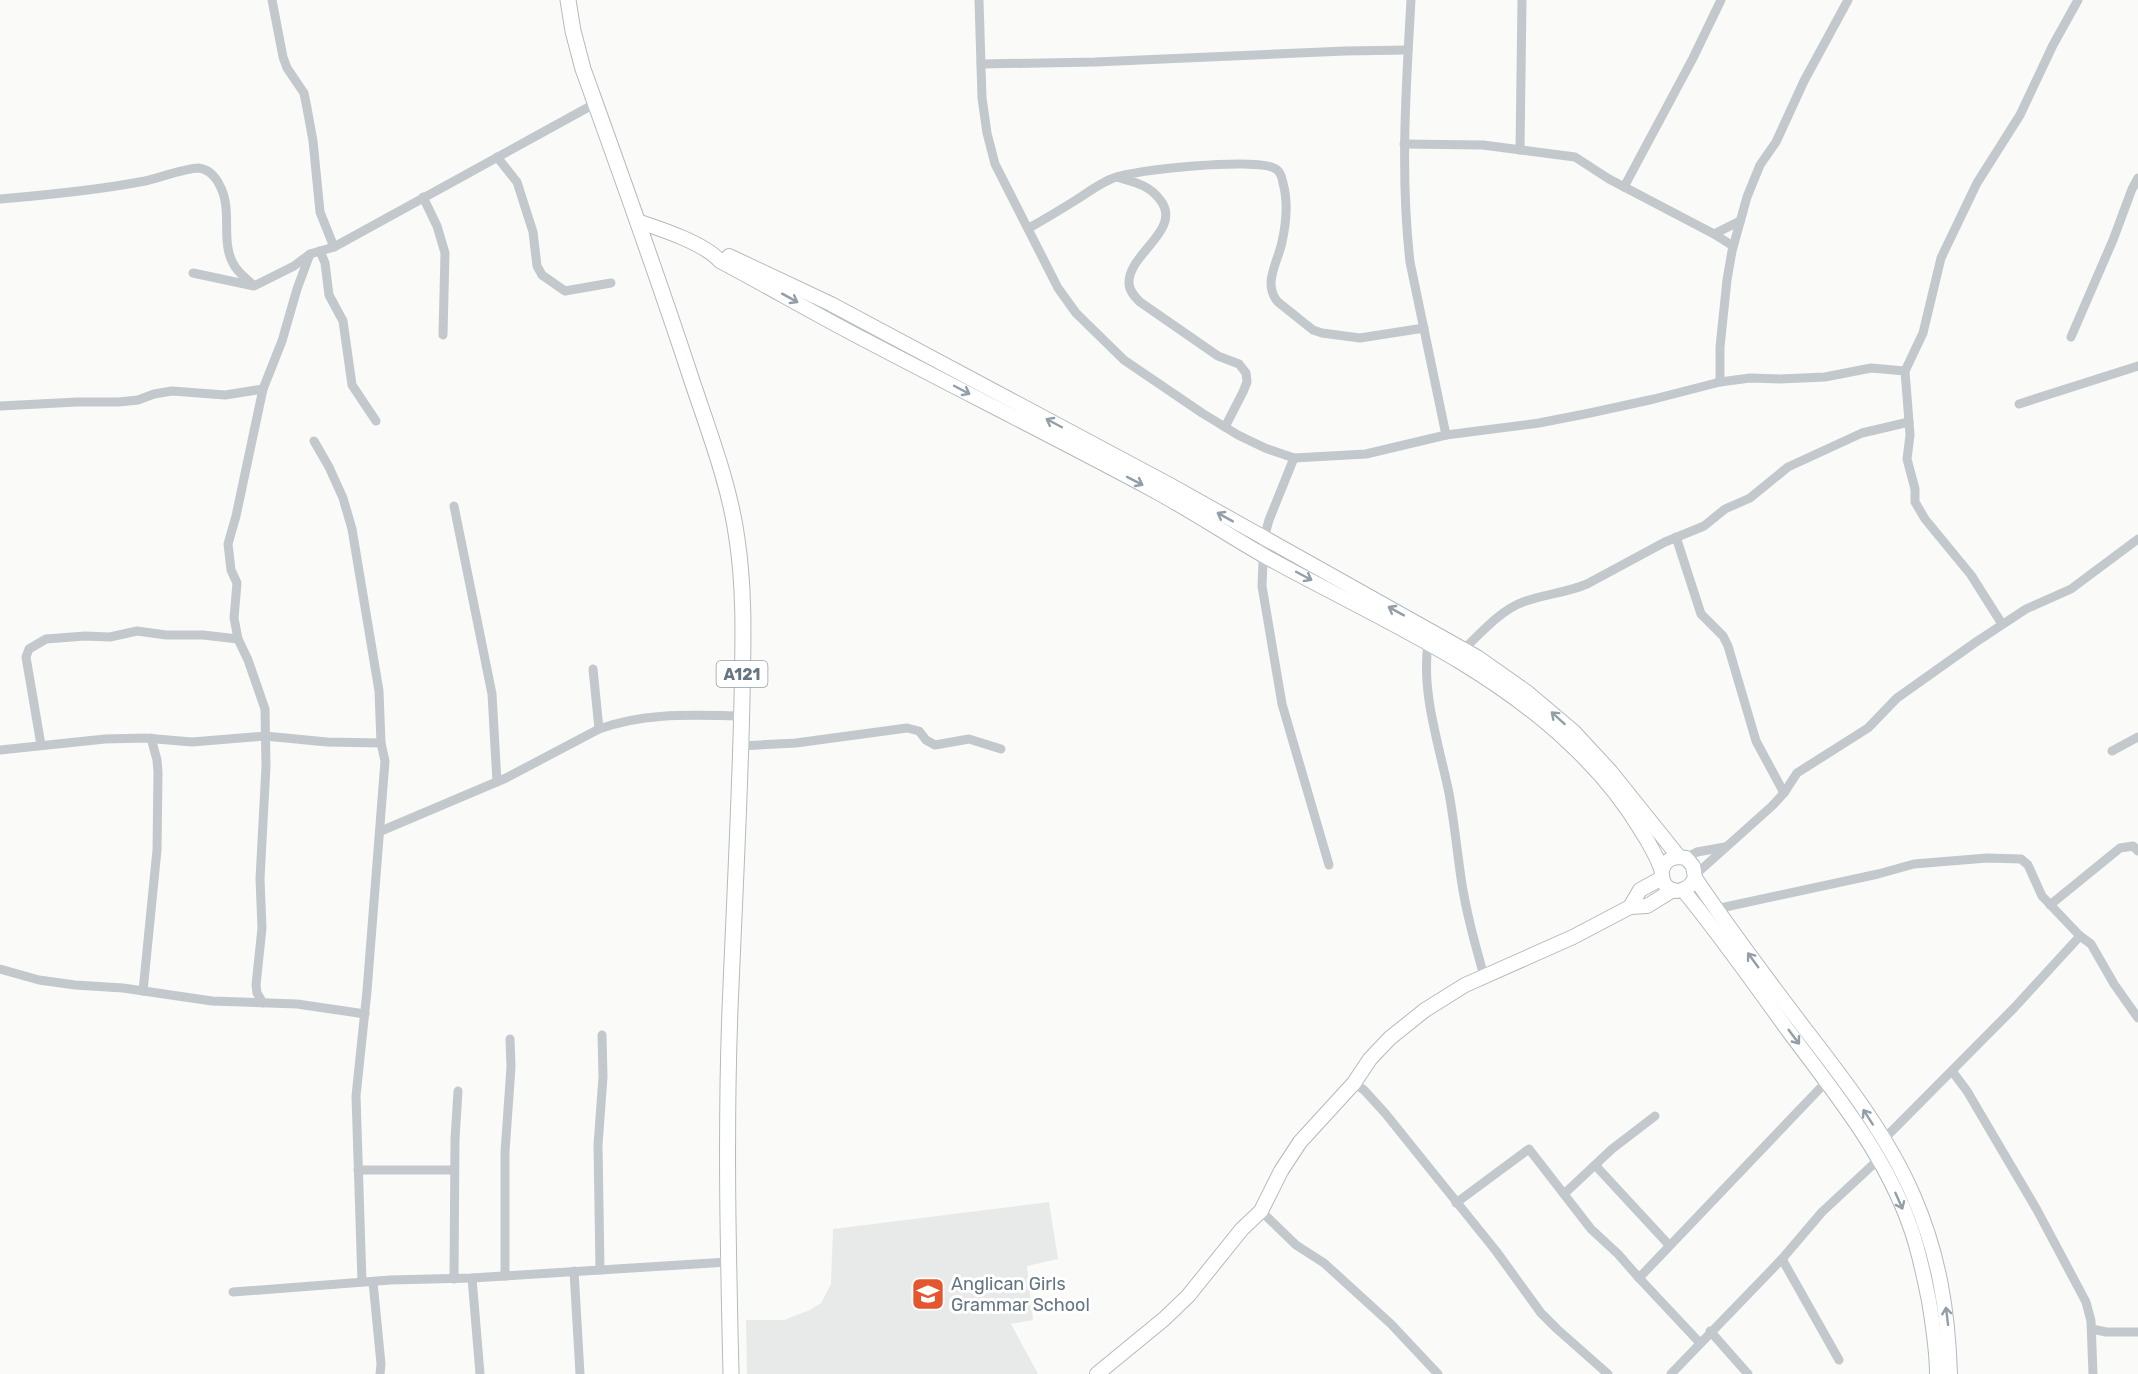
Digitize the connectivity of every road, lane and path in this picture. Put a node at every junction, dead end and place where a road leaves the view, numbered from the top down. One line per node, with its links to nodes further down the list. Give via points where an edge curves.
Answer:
1 (272, 0): 26 (street, via 286,68 306,100 320,212)
2 (568, 0): 11 (main road, A121)
3 (979, 0): 10 (street)
4 (1411, 0): 9 (street)
5 (1522, 0): 13 (street)
6 (1721, 0): 17 (street)
7 (1848, 0): 22 (street, via 1776,142 1760,165)
8 (2078, 0): 37 (street, via 2020,115 1977,183 1946,247 1923,333)
9 (1408, 50): 10 (street); 12 (street)
10 (981, 64): 23 (street, via 984,110 995,164)
11 (596, 103): 14 (street); 21 (main road, A121)
12 (1404, 144): 13 (street); 33 (street, via 1407,241)
13 (1520, 150): 17 (street, via 1575,157)
14 (497, 157): 19 (street); 31 (street, via 517,182 542,275 565,291)
15 (1117, 177): 23 (street); 33 (street, via 1193,166 1274,167 1285,194 1282,242 1270,281 1278,302 1313,330 1323,333 1359,338); 44 (street, via 1151,190 1166,213 1160,232 1129,277 1132,294 1218,356 1239,364 1246,373 1247,382)
16 (2138, 178): 18 (street)
17 (1624, 187): 24 (street)
18 (2135, 191): 35 (street)
19 (423, 196): 26 (street); 34 (street, via 445,253)
20 (0, 199): 32 (street, via 145,181 199,168 209,172 222,190 227,211 227,243 235,267)
21 (638, 221): 29 (main road); 58 (main road, A121, via 694,385 737,534 743,607)
22 (1740, 221): 24 (street); 25 (street)
23 (1029, 228): 44 (street, via 1058,288 1095,333 1124,360)
24 (1714, 234): 25 (street)
25 (1733, 246): 38 (street, via 1720,347)
26 (334, 247): 27 (street)
27 (320, 252): 28 (street); 42 (street, via 329,295 343,321 352,385)
28 (310, 254): 32 (street); 39 (street)
29 (714, 254): 50 (main road, one-way to 29, via 831,304 723,253); 52 (main road, one-way to 52, via 720,261 864,340 1154,491)
30 (193, 273): 32 (street)
31 (611, 283)
32 (254, 286)
33 (1424, 328): 45 (street)
34 (443, 335)
35 (2071, 337)
36 (2138, 366): 40 (street)
37 (1905, 371): 38 (street, via 1871,368 1825,377); 43 (street)
38 (1720, 382): 45 (street, via 1539,423)
39 (263, 389): 41 (street, via 225,395 172,391 119,402); 54 (street, via 228,544 237,583 234,618)
40 (2019, 404)
41 (0, 406)
42 (376, 421)
43 (1909, 422): 49 (street, via 1862,433 1788,467 1750,498); 53 (street, via 1907,459 1915,502 1971,575)
44 (1225, 427): 47 (street)
45 (1446, 435): 47 (street, via 1366,454)
46 (315, 441): 63 (street, via 343,498 352,529 379,691)
47 (1294, 458): 50 (street)
48 (454, 506): 69 (street, via 492,694)
49 (1676, 537): 56 (street, via 1575,589 1515,606); 70 (street, via 1697,605 1728,646 1756,741)
50 (1264, 538): 52 (street); 56 (main road, one-way to 50)
51 (2138, 539): 53 (street, via 2071,589)
52 (1263, 555): 55 (main road, one-way to 55); 75 (street, via 1262,586 1276,681)
53 (2002, 624): 70 (street, via 1897,698 1868,728 1797,773)
54 (238, 639): 60 (street, via 263,702); 64 (street, via 137,631 110,637 40,641 29,649 26,657)
55 (1428, 644): 76 (main road, via 1507,692 1570,744 1610,786 1643,833); 84 (street, via 1425,662 1437,744 1454,820 1461,879)
56 (1464, 649): 74 (main road, one-way to 56, via 1574,731)
57 (593, 669): 59 (street)
58 (742, 717): 59 (street, via 641,718); 65 (main road, A121)
59 (598, 729): 69 (street)
60 (265, 736): 62 (street, via 192,742); 63 (street); 86 (street, via 262,928 256,979)
61 (2138, 737): 68 (street)
62 (151, 738): 64 (street); 85 (street, via 158,771 157,850)
63 (381, 743): 71 (street, via 385,762)
64 (41, 746): 67 (street)
65 (741, 746): 66 (street, via 907,728 919,731 935,745 969,739); 106 (main road, A121, via 730,990)
66 (1001, 749)
67 (0, 750)
68 (2112, 751)
69 (497, 782): 71 (street)
70 (1784, 793): 72 (street)
71 (381, 831): 87 (street)
72 (1725, 847): 74 (street); 77 (street)
73 (2138, 852): 79 (street, via 2133,846 2120,848)
74 (1682, 857): 76 (main road, via 1669,859); 77 (main road, via 1694,866)
75 (1329, 865)
76 (1662, 874): 78 (main road, via 1665,885); 80 (main road, via 1640,890)
77 (1695, 876): 78 (main road, via 1692,884); 81 (main road)
78 (1678, 890): 80 (main road, via 1647,906); 92 (main road, one-way to 92, via 1715,930)
79 (2050, 904): 81 (street, via 2025,861 1987,858 1914,864); 82 (street)
80 (1630, 907): 84 (main road)
81 (1716, 909): 96 (main road, one-way to 81, via 1826,1056)
82 (2080, 936): 88 (street, via 2091,944); 91 (street)
83 (0, 969): 85 (street, via 75,986)
84 (1484, 976): 93 (main road, via 1438,1001 1390,1038)
85 (143, 991): 86 (street)
86 (263, 1004): 87 (street, via 297,1004)
87 (365, 1014): 99 (street, via 356,1096)
88 (2138, 1018)
89 (602, 1035): 107 (street, via 597,1145)
90 (510, 1039): 109 (street)
91 (1952, 1071): 96 (street); 116 (street, via 1968,1091 2060,1252 2086,1302)
92 (1827, 1081): 97 (main road); 104 (street)
93 (1354, 1083): 102 (street, via 1386,1113); 103 (main road, via 1300,1142)
94 (458, 1091): 100 (street)
95 (1655, 1116): 98 (street)
96 (1883, 1140): 131 (main road, one-way to 96, via 1948,1325 1938,1268 1914,1197)
97 (1879, 1159): 105 (street, via 1822,1212); 130 (main road, one-way to 130, via 1917,1246)
98 (1595, 1165): 101 (street); 104 (street)
99 (358, 1170): 100 (street); 113 (street)
100 (454, 1170): 112 (street)
101 (1564, 1194): 102 (street, via 1529,1149); 111 (street, via 1591,1229)
102 (1456, 1203): 127 (street, via 1541,1313)
103 (1261, 1211): 125 (main road, via 1188,1296); 126 (street, via 1391,1324)
104 (1669, 1245): 111 (street)
105 (1782, 1259): 117 (street); 120 (street)
106 (728, 1262): 107 (street); 124 (main road, A121)
107 (600, 1270): 108 (street)
108 (574, 1271): 109 (street); 123 (street)
109 (504, 1276): 110 (street)
110 (472, 1278): 112 (street); 122 (street)
111 (1639, 1278): 119 (street)
112 (454, 1279): 114 (street)
113 (362, 1282): 114 (street); 115 (street)
114 (373, 1282): 121 (street)
115 (233, 1292)
116 (2092, 1329): 118 (street); 132 (street)
117 (1710, 1331): 119 (street); 129 (street)
118 (2138, 1332)
119 (1700, 1343): 128 (street)
120 (1839, 1360)
121 (380, 1374)
122 (480, 1374)
123 (580, 1374)
124 (731, 1374)
125 (1097, 1374)
126 (1438, 1374)
127 (1608, 1374)
128 (1671, 1374)
129 (1748, 1374)
130 (1937, 1374)
131 (1950, 1374)
132 (2093, 1374)

